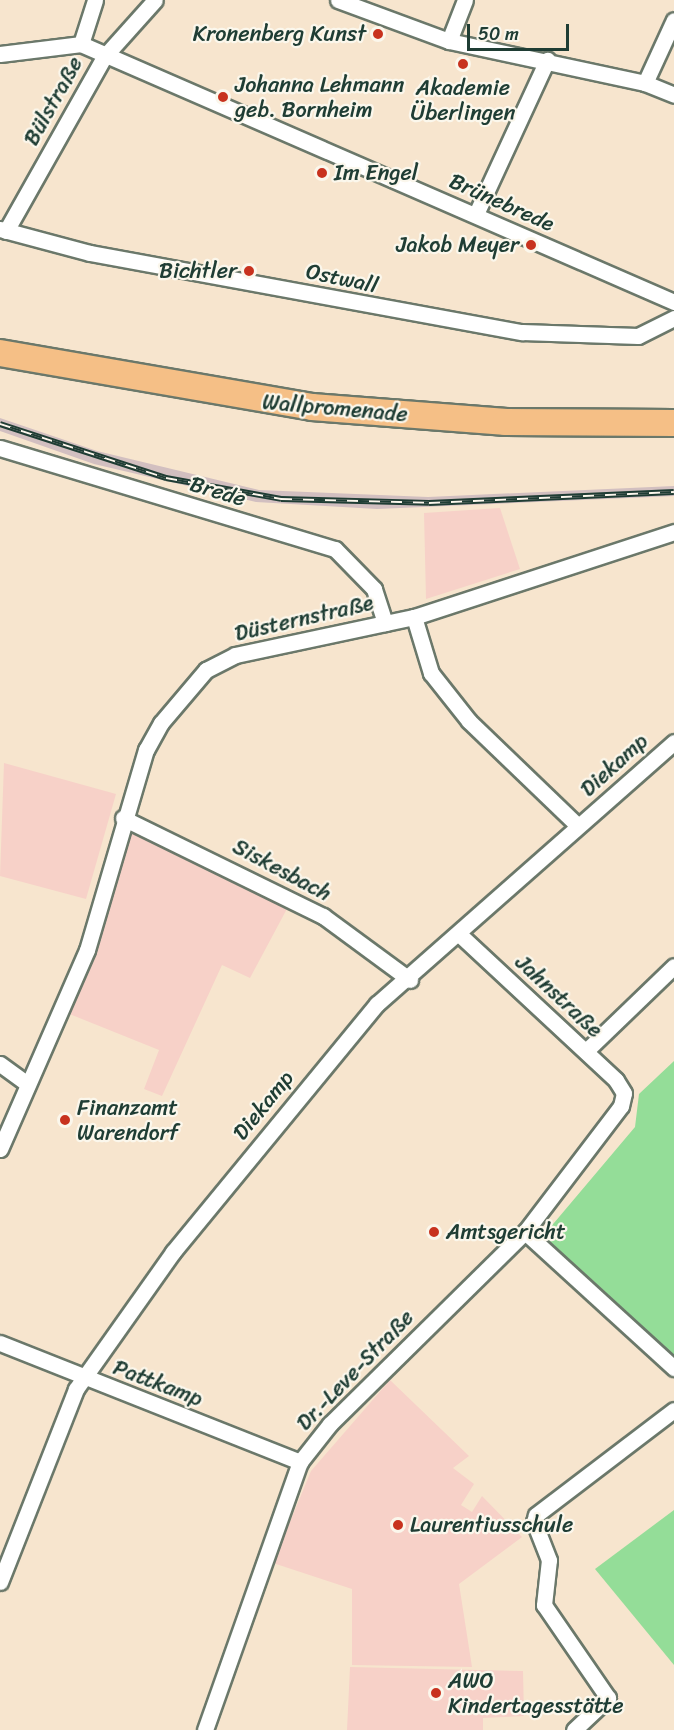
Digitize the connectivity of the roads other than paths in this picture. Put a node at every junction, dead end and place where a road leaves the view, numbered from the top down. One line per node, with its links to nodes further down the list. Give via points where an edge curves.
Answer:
1 (95, 0): 7 (street)
2 (155, 0): 9 (street, Bülstraße)
3 (338, 0): 6 (street)
4 (465, 0): 6 (street)
5 (674, 20): 11 (street)
6 (449, 41): 10 (street)
7 (81, 44): 8 (street); 9 (street, Brünebrede)
8 (0, 54)
9 (104, 57): 13 (street, Brünebrede); 14 (street, Bülstraße)
10 (547, 60): 11 (street); 13 (street)
11 (645, 83): 12 (street)
12 (674, 95)
13 (476, 214): 15 (street, Brünebrede)
14 (3, 230): 16 (street, Ostwall, via 391,312 522,332 638,336)
15 (674, 302)
16 (674, 318)
17 (0, 353): 18 (main road, Wallpromenade, via 312,407 506,422)
18 (674, 423)
19 (0, 448): 22 (street, Brede, via 335,549 374,589)
20 (674, 532): 21 (street, Düsternstraße)
21 (414, 617): 22 (street, Düsternstraße); 25 (street, via 431,673 469,720)
22 (385, 623): 24 (street, Düsternstraße, via 235,655 206,670 161,723)
23 (674, 742): 25 (street, Diekamp)
24 (123, 818): 28 (street, Siskesbach, via 323,916); 31 (street, Düsternstraße, via 87,950)
25 (578, 826): 26 (street, Diekamp)
26 (459, 934): 28 (street, Diekamp); 29 (street, Jahnstraße)
27 (674, 966): 29 (street)
28 (410, 980): 37 (street, Diekamp, via 376,1004 283,1115 173,1252)
29 (586, 1051): 32 (street, Jahnstraße)
30 (0, 1064): 31 (street)
31 (28, 1084): 33 (street, Düsternstraße)
32 (624, 1093): 34 (street, Dr.-Leve-Straße, via 586,1154)
33 (0, 1149)
34 (525, 1232): 36 (street); 39 (street, Dr.-Leve-Straße, via 330,1424)
35 (0, 1343): 37 (street, Pattkamp)
36 (674, 1368)
37 (82, 1378): 39 (street, Pattkamp); 40 (street, Diekamp)
38 (674, 1410): 42 (street, via 536,1515 535,1532 549,1560 543,1605 608,1698)
39 (300, 1462): 41 (street, Dr.-Leve-Straße)
40 (0, 1582)
41 (205, 1730)
42 (574, 1730)

